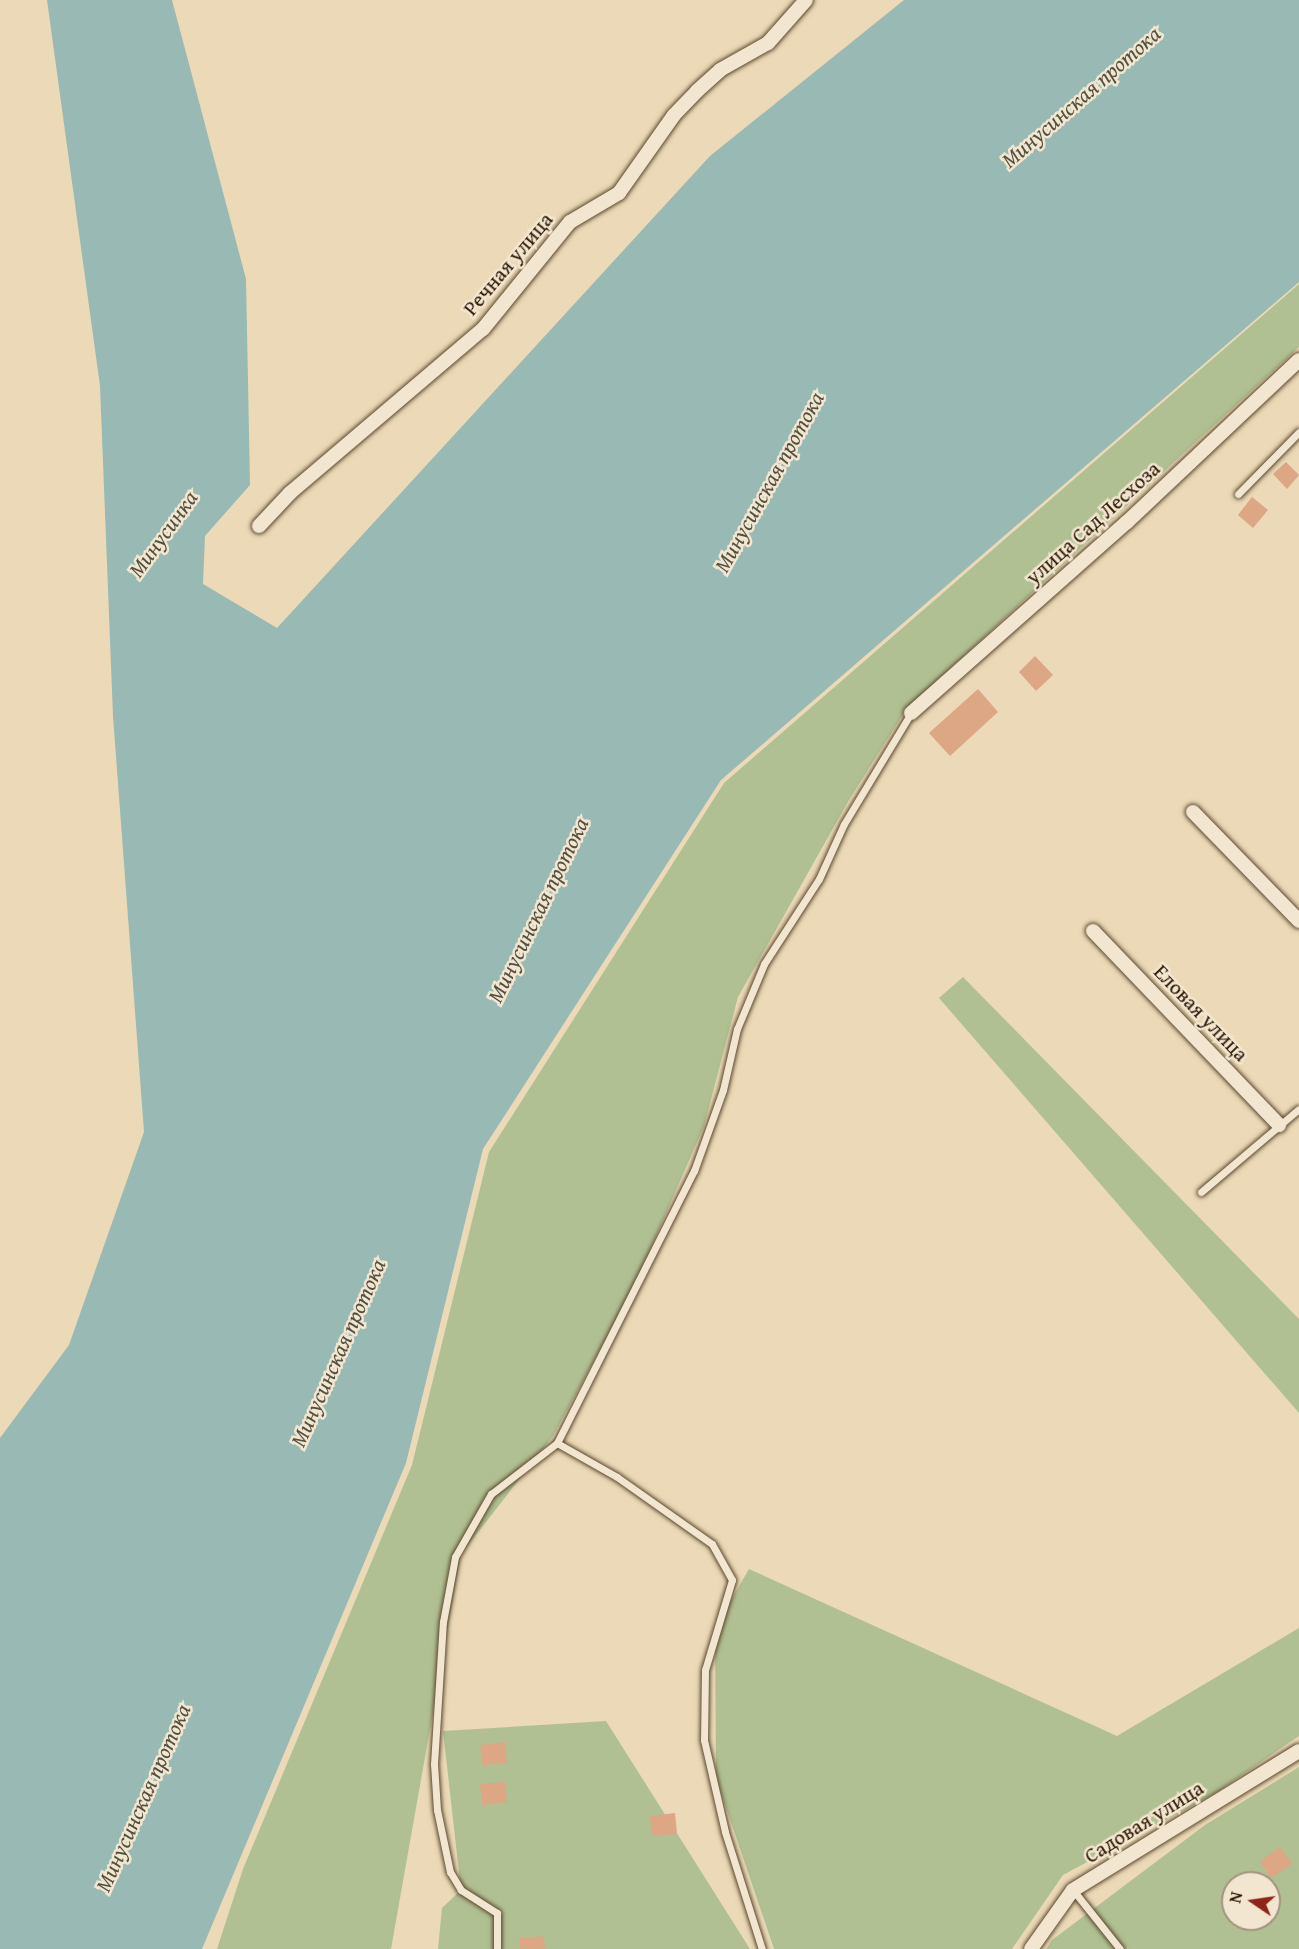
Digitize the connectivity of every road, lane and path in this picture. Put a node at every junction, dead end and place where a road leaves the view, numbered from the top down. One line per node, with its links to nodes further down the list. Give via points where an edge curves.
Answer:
1 (806, 0): 5 (street, Речная улица, via 768,43 720,70 697,91 674,115 619,193 570,222 483,329 290,493)
2 (1299, 360): 6 (street, улица Сад Лесхоза)
3 (1299, 432): 4 (lane)
4 (1238, 494)
5 (259, 526)
6 (911, 713): 13 (lane, via 844,824 819,879 764,963 737,1029 723,1090 694,1171)
7 (1193, 812): 8 (street)
8 (1299, 921)
9 (1093, 931): 11 (street, Еловая улица)
10 (1299, 1109): 11 (lane)
11 (1279, 1125): 12 (lane)
12 (1201, 1192)
13 (557, 1443): 16 (lane, via 491,1494 455,1557 443,1622 434,1764 437,1810 450,1872 461,1890 497,1913); 17 (lane, via 617,1477 712,1544 732,1580 705,1670 704,1740 725,1832)
14 (1299, 1751): 15 (street, Садовая улица)
15 (1073, 1890): 18 (street, Садовая улица); 19 (lane)
16 (497, 1949)
17 (762, 1949)
18 (1031, 1949)
19 (1120, 1949)

